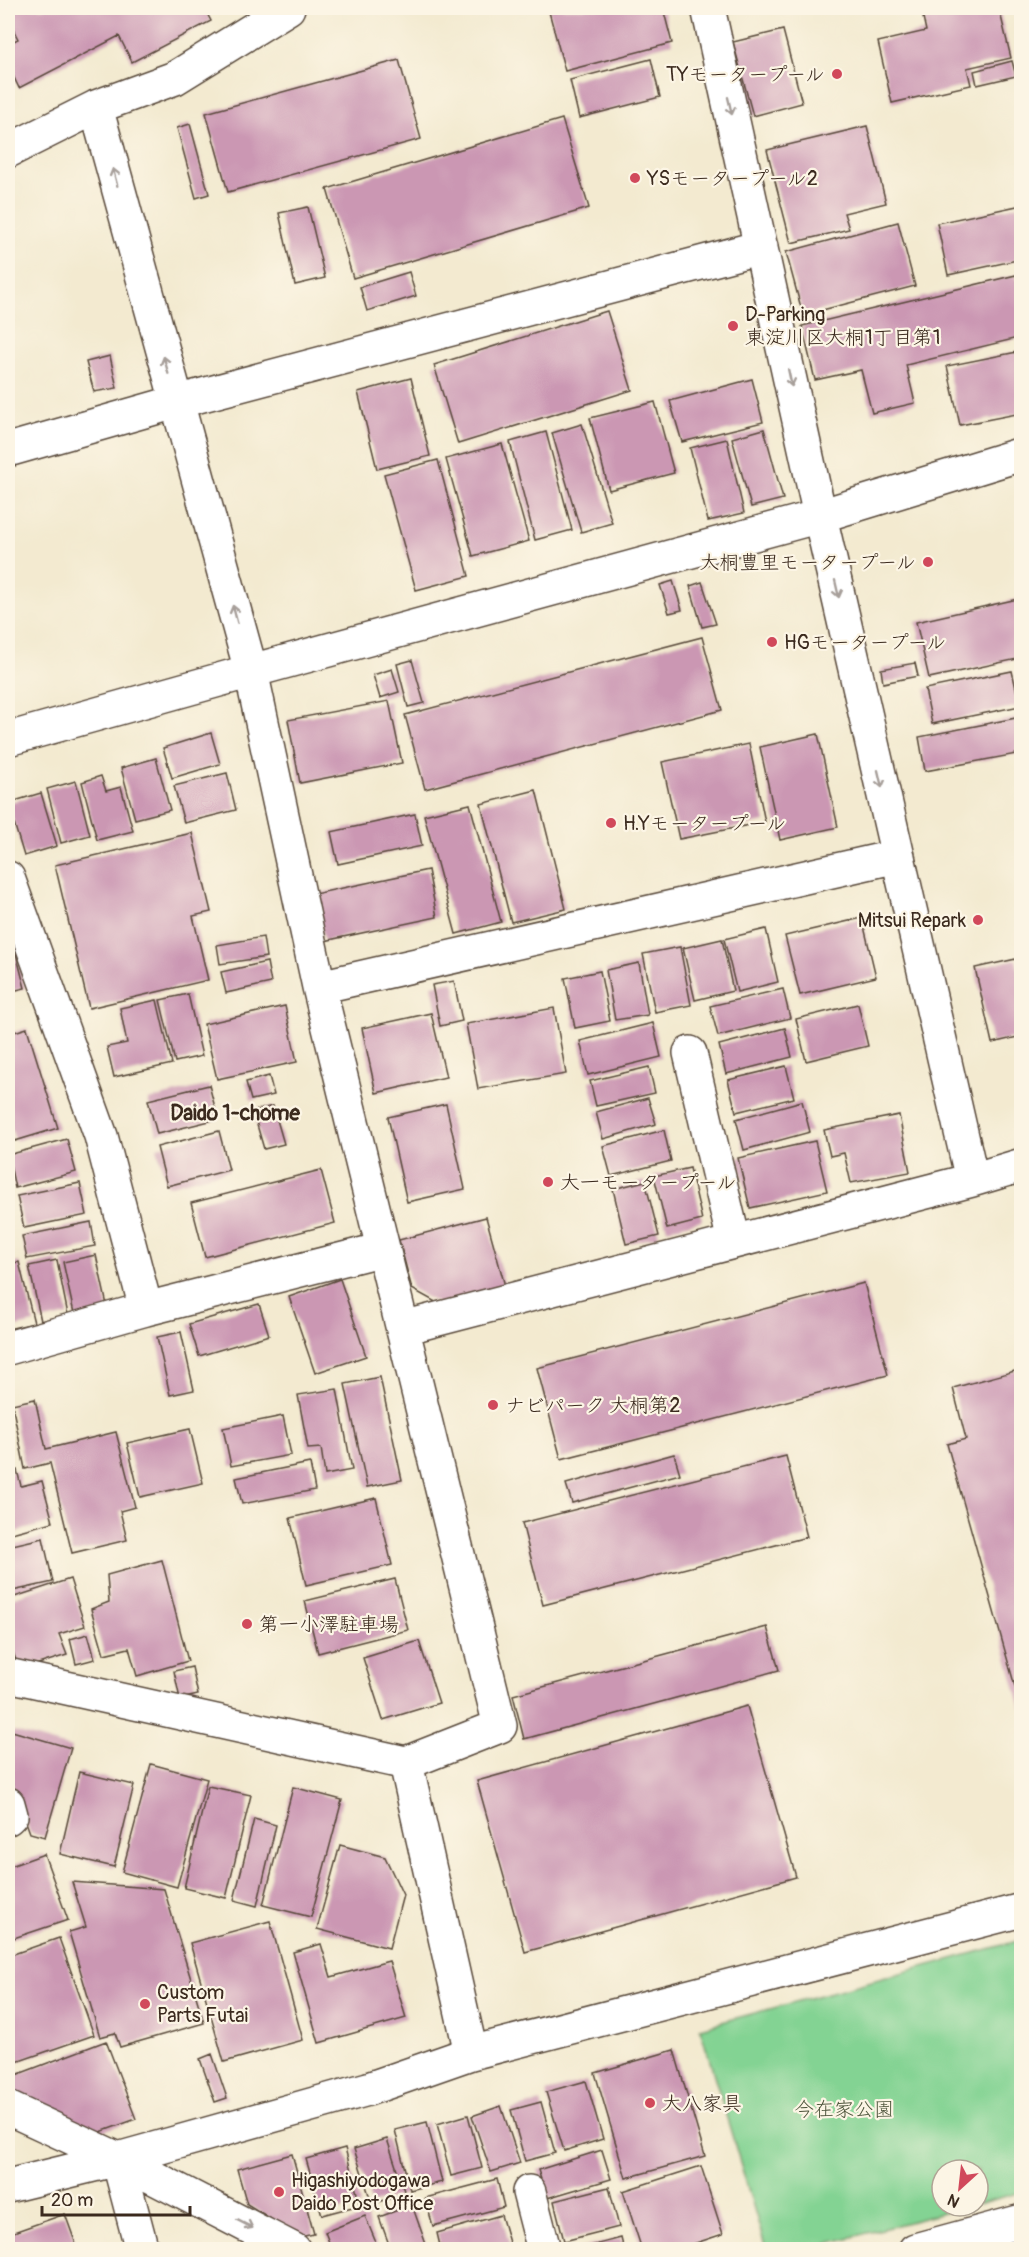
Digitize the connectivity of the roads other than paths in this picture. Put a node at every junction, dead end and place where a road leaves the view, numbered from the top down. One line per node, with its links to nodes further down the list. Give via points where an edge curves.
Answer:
1 (288, 8): 3 (street, via 175,78)
2 (708, 8): 5 (street, one-way to 5)
3 (96, 107): 4 (street); 6 (street, one-way to 3)
4 (8, 151)
5 (761, 248): 6 (street); 9 (street, one-way to 9)
6 (176, 402): 7 (street); 10 (street, one-way to 6)
7 (8, 450)
8 (1022, 454): 9 (street)
9 (820, 516): 10 (street); 12 (street, one-way to 12)
10 (250, 670): 11 (street); 14 (street)
11 (8, 739)
12 (898, 856): 14 (street); 17 (street)
13 (8, 878): 20 (street, via 101,1136)
14 (319, 987): 19 (street)
15 (690, 1053): 18 (street)
16 (1022, 1165): 17 (street)
17 (972, 1180): 18 (street)
18 (734, 1242): 21 (street)
19 (383, 1249): 20 (street); 21 (street)
20 (146, 1309): 22 (street)
21 (403, 1328): 24 (street, via 500,1726)
22 (8, 1348)
23 (8, 1675): 24 (street)
24 (406, 1762): 28 (street)
25 (8, 1804): 26 (street)
26 (8, 1818)
27 (1022, 1910): 28 (street)
28 (471, 2053): 30 (street, via 368,2089)
29 (8, 2108): 30 (street)
30 (118, 2159): 31 (street); 34 (street); 35 (street, one-way to 35)
31 (8, 2186)
32 (529, 2192): 36 (street)
33 (1022, 2220): 37 (street)
34 (142, 2250)
35 (294, 2250)
36 (544, 2250)
37 (915, 2250)

